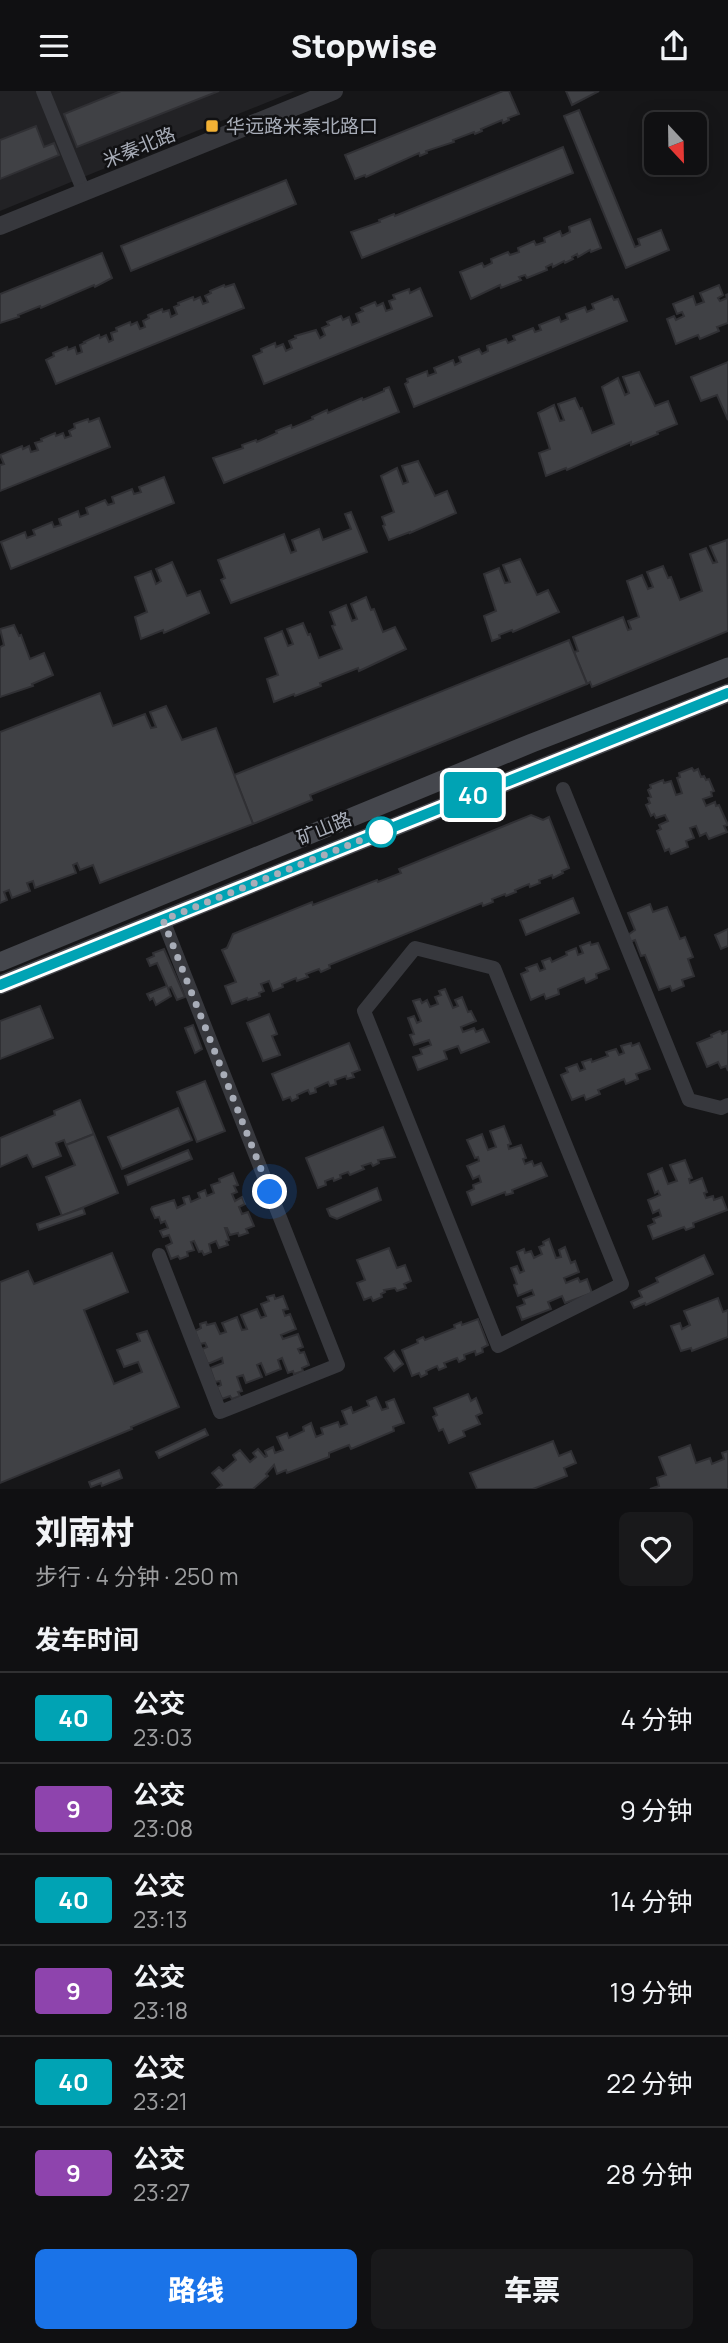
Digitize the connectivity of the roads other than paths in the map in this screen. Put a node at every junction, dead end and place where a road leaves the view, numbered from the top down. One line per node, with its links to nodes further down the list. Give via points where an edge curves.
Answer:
1 (43, 91): 3 (street)
2 (334, 91): 3 (street, 米秦北路)
3 (84, 192): 4 (street, 米秦北路)
4 (0, 226)
5 (728, 667): 9 (main road, 矿山路, via 531,743)
6 (728, 693): 8 (main road, 矿山路)
7 (563, 789): 11 (street, via 690,1100 721,1108)
8 (163, 920): 10 (main road, 矿山路); 12 (street, via 338,1365 220,1412)
9 (0, 962)
10 (0, 985)
11 (728, 1105)
12 (159, 1255)
13 (622, 1284): 13 (street, via 494,968 415,948 364,1011 498,1346)

